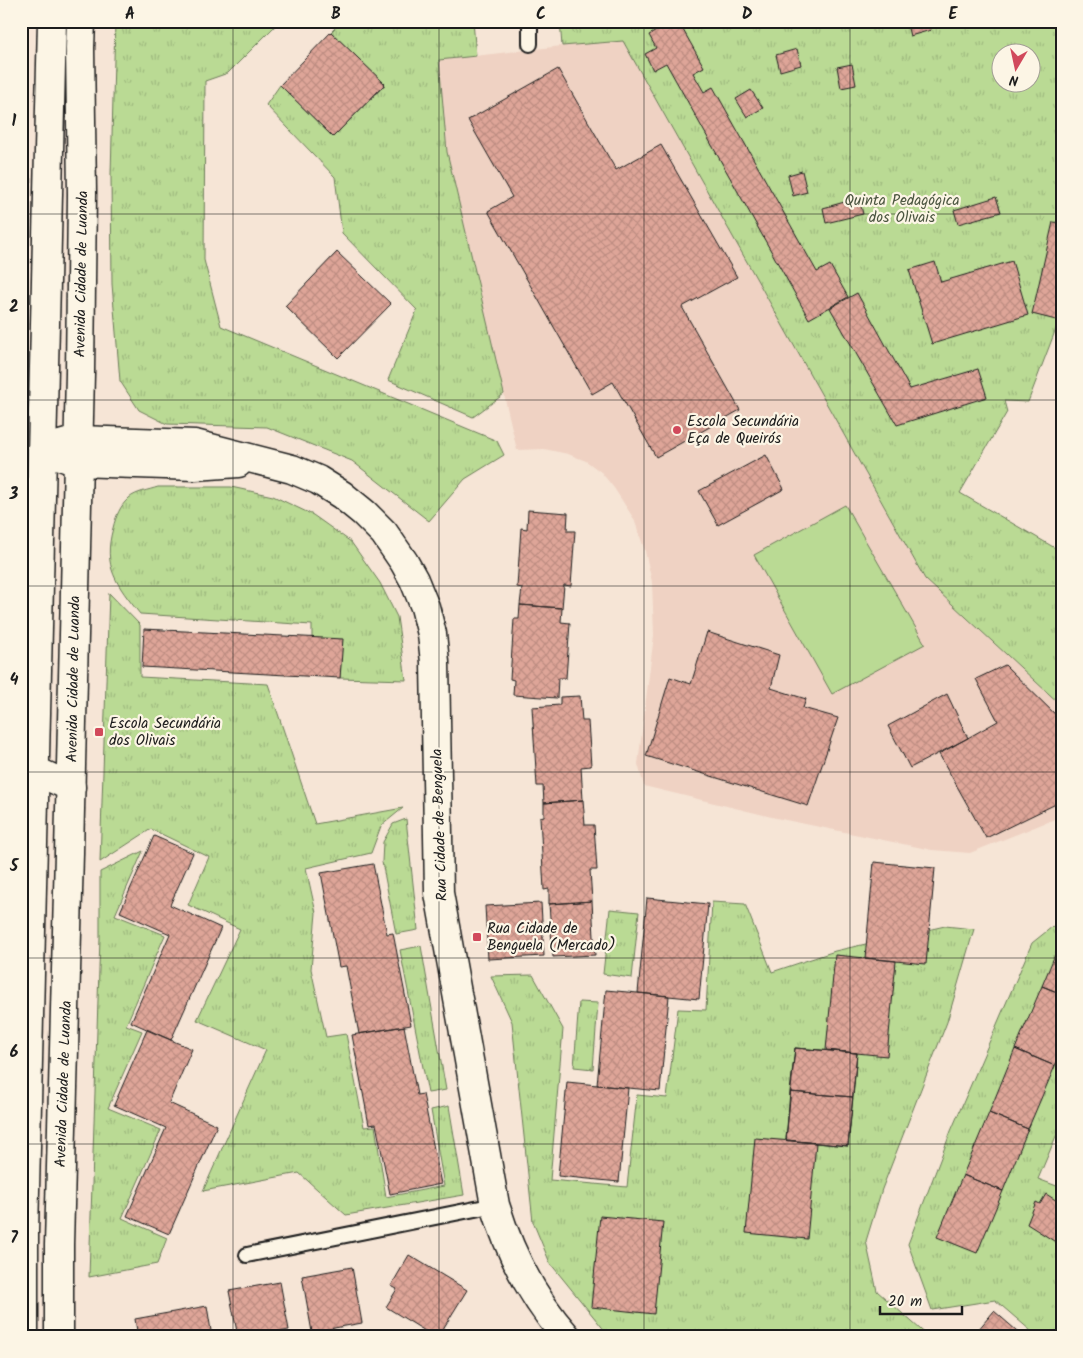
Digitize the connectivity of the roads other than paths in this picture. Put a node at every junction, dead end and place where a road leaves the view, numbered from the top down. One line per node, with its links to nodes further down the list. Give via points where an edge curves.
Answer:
1 (52, 21): 5 (main road)
2 (81, 21): 6 (main road, Avenida Cidade de Luanda)
3 (530, 21): 4 (lane)
4 (530, 44)
5 (42, 450): 6 (main road, Rua Cidade de Benguela); 7 (main road)
6 (78, 451): 8 (main road, Avenida Cidade de Luanda); 10 (main road, Rua Cidade de Benguela, via 195,466 265,461 292,469 318,480 364,513 384,533 414,580 432,634 435,662 439,893)
7 (29, 769): 8 (main road); 9 (main road)
8 (71, 788): 9 (main road); 13 (main road, Avenida Cidade de Luanda)
9 (28, 798): 12 (main road)
10 (495, 1205): 11 (lane); 14 (main road, Rua Cidade de Benguela, via 525,1280)
11 (247, 1255)
12 (24, 1337)
13 (59, 1337)
14 (567, 1337)

